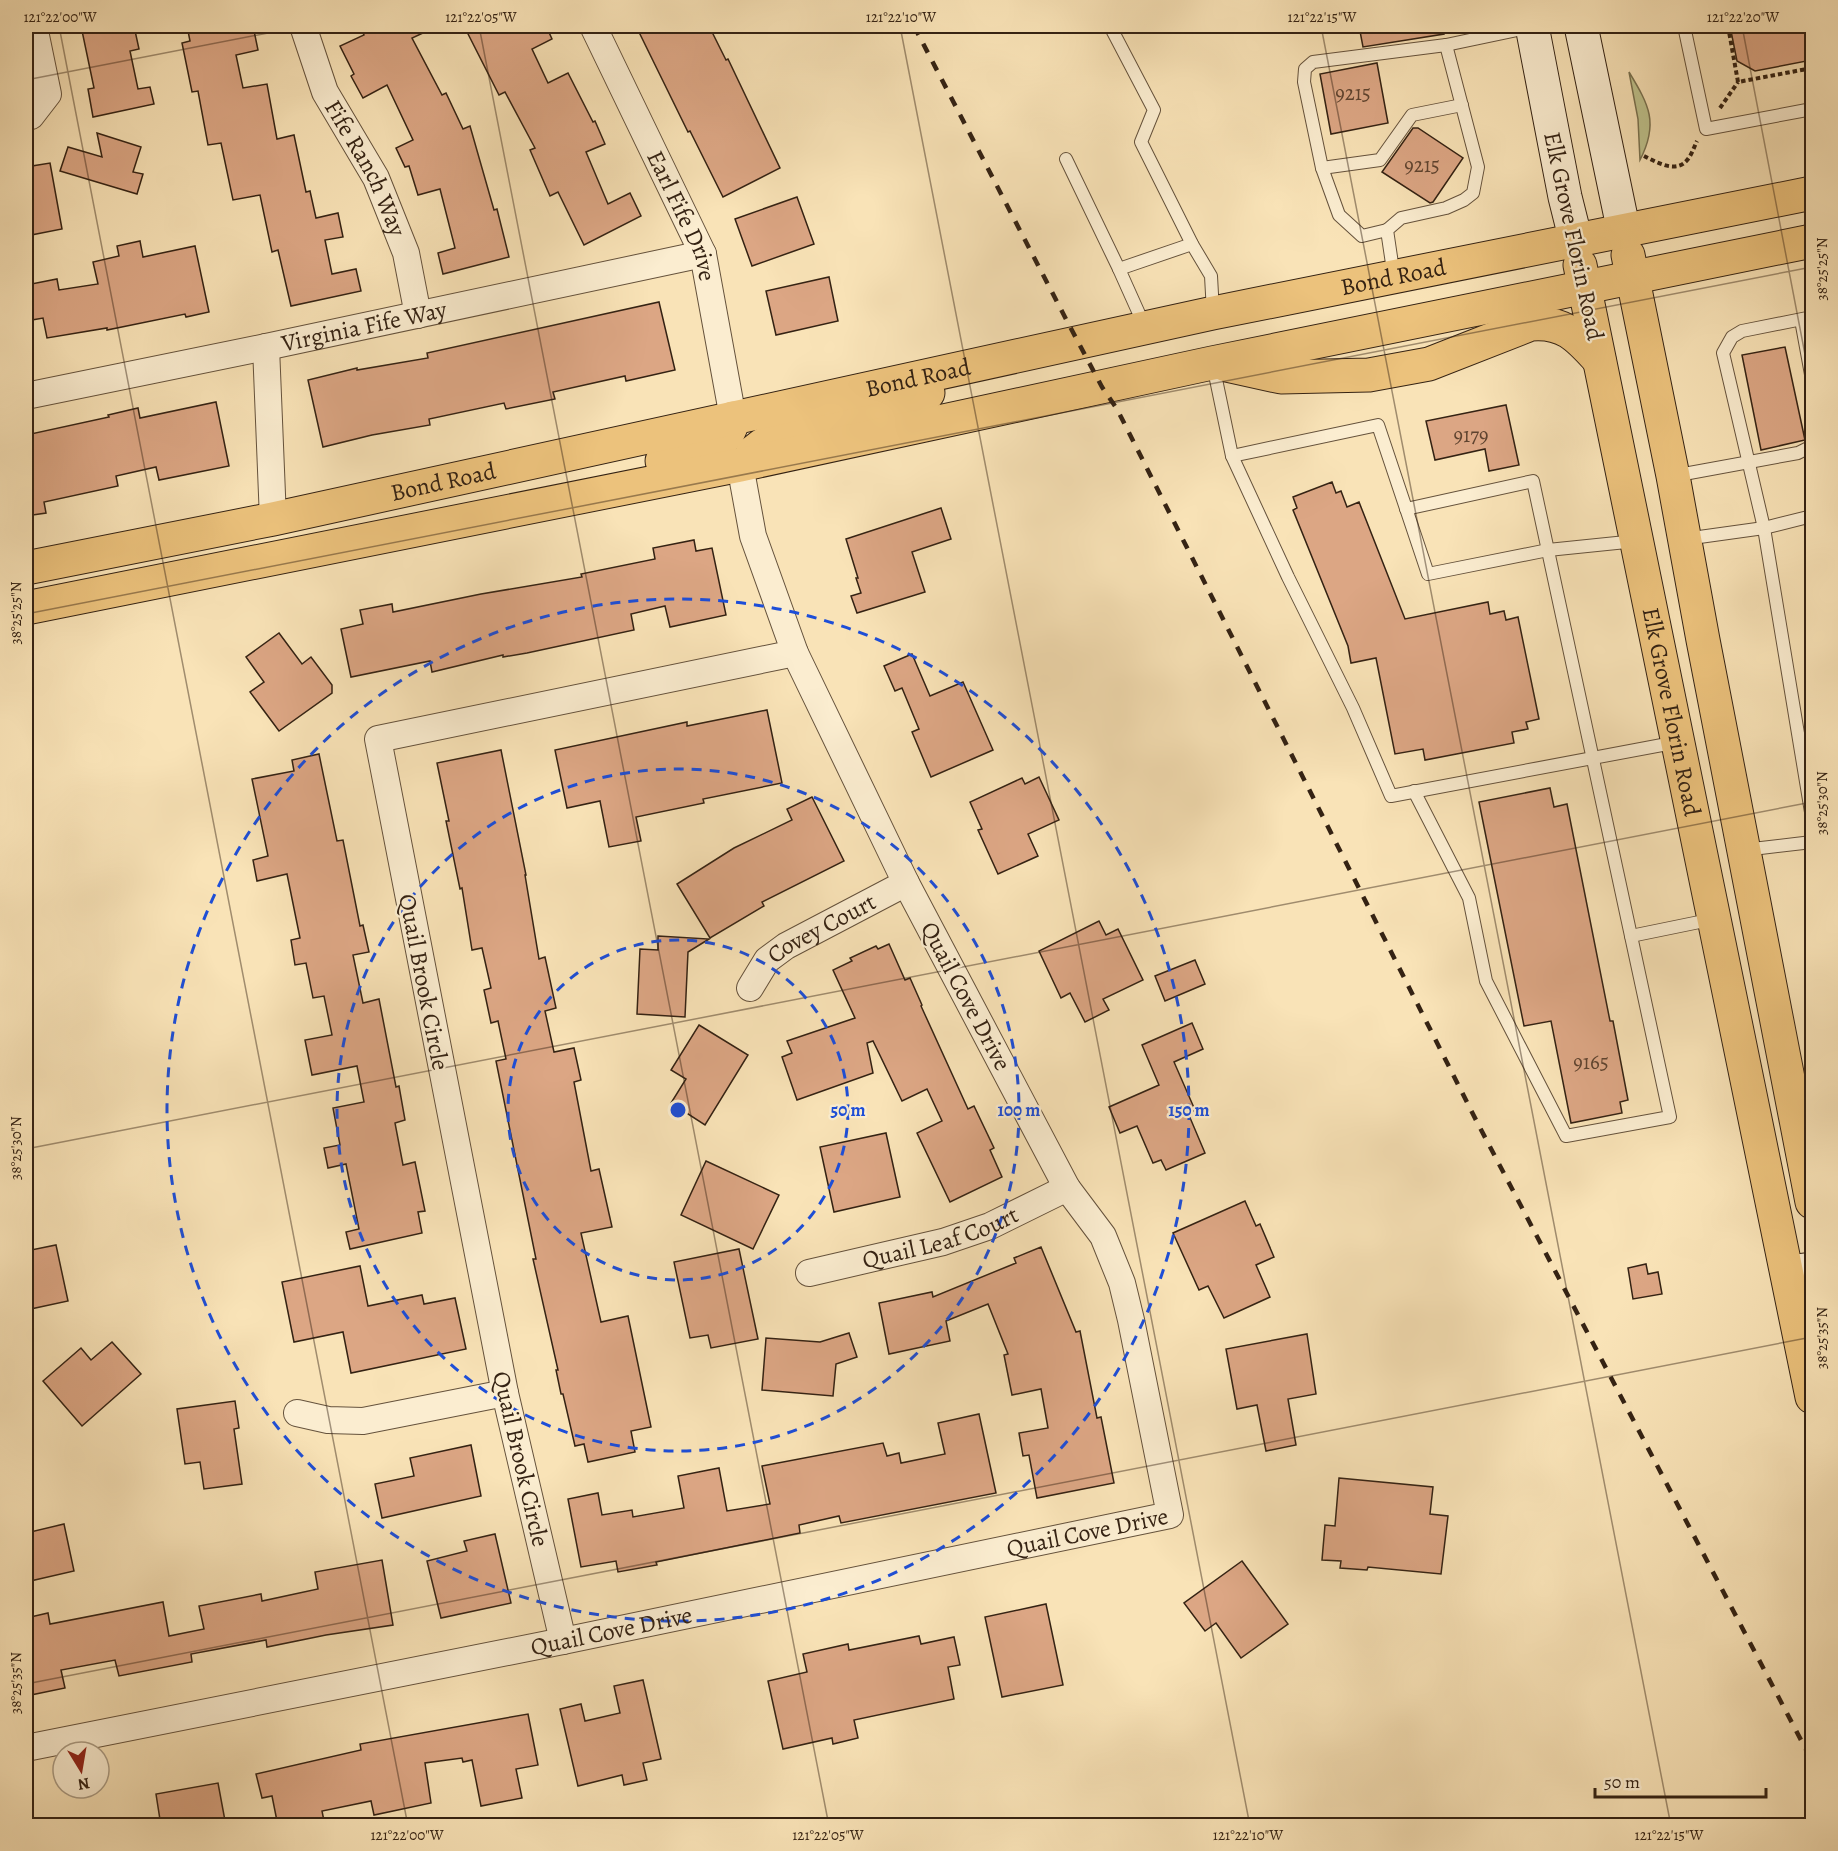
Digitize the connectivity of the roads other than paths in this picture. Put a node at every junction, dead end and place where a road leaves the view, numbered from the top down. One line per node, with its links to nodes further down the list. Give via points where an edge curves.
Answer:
1 (34, 26): 11 (street, via 48,94)
2 (303, 26): 26 (street, Fife Ranch Way, via 325,92 376,178 402,242)
3 (593, 26): 20 (street, Earl Fife Drive)
4 (1110, 26): 19 (lane, via 1154,110 1141,142)
5 (1532, 26): 8 (lane); 17 (main road, Elk Grove Florin Road)
6 (1581, 26): 16 (main road, Elk Grove Florin Road)
7 (1684, 26): 10 (lane, via 1706,129)
8 (1446, 45): 9 (lane); 13 (lane, via 1313,62 1305,69 1304,82)
9 (1462, 105): 13 (lane, via 1412,115 1380,160); 15 (lane, via 1478,167 1473,193 1446,208 1401,218)
10 (1812, 109)
11 (26, 117)
12 (1066, 159): 21 (lane)
13 (1322, 168): 15 (lane, via 1339,215 1362,236)
14 (1812, 194): 16 (main road, Bond Road)
15 (1387, 230): 22 (lane)
16 (1624, 232): 17 (main road, Bond Road); 23 (main road, Elk Grove Florin Road)
17 (1576, 241): 22 (main road, Bond Road); 24 (main road, Elk Grove Florin Road)
18 (1812, 241): 23 (main road, Bond Road)
19 (1192, 244): 21 (lane); 25 (lane, via 1211,276)
20 (703, 254): 26 (street, Virginia Fife Way); 35 (street, Earl Fife Drive)
21 (1119, 269): 28 (lane)
22 (1394, 277): 25 (main road, Bond Road)
23 (1633, 277): 24 (main road, Bond Road); 40 (main road, Elk Grove Florin Road)
24 (1585, 286): 30 (main road, Elk Grove Florin Road); 31 (main road, Bond Road)
25 (1213, 313): 28 (main road, Bond Road)
26 (418, 315): 29 (street, Virginia Fife Way)
27 (1807, 319): 33 (lane); 38 (lane, via 1742,331 1732,337 1723,353)
28 (1146, 328): 32 (main road, Bond Road)
29 (266, 347): 34 (street, Virginia Fife Way); 44 (street)
30 (1599, 360): 31 (main road, via 1575,334 1542,323 1428,364 1369,375 1281,377); 47 (main road, Elk Grove Florin Road)
31 (1212, 363): 37 (lane); 39 (main road, Bond Road)
32 (979, 364): 35 (main road, Bond Road); 39 (main road, via 936,391 875,412 776,436)
33 (1812, 380)
34 (26, 396)
35 (733, 418): 43 (main road, via 726,437 716,445 689,455 513,493); 44 (main road, Bond Road)
36 (1812, 446): 38 (lane, via 1798,453)
37 (1232, 456): 41 (lane, via 1378,425); 55 (lane, via 1391,796)
38 (1748, 462): 40 (lane); 45 (lane)
39 (740, 465): 43 (main road, Bond Road); 51 (street, Quail Cove Drive, via 753,536)
40 (1673, 476): 46 (main road, Elk Grove Florin Road)
41 (1406, 509): 48 (lane, via 1428,574); 48 (lane, via 1533,481)
42 (1812, 516): 45 (lane)
43 (483, 517): 50 (main road, Bond Road)
44 (273, 519): 49 (main road, Bond Road); 50 (main road, via 271,530 259,543 88,581)
45 (1764, 528): 46 (lane); 56 (lane)
46 (1684, 539): 58 (main road, Elk Grove Florin Road)
47 (1636, 541): 48 (lane); 52 (main road, Elk Grove Florin Road)
48 (1548, 550): 53 (lane)
49 (26, 568)
50 (38, 605)
51 (795, 653): 59 (street, Quail Cove Drive); 69 (street, Quail Brook Circle, via 378,739)
52 (1679, 742): 53 (lane); 54 (main road, Elk Grove Florin Road)
53 (1593, 757): 55 (lane); 61 (lane)
54 (1687, 779): 58 (main road, via 1713,804 1718,836 1726,847); 60 (main road, Elk Grove Florin Road)
55 (1414, 791): 61 (lane, via 1469,898 1486,981 1566,1136 1670,1117)
56 (1812, 818)
57 (1812, 842): 58 (lane)
58 (1743, 850): 63 (main road, Elk Grove Florin Road)
59 (906, 883): 62 (street, Covey Court, via 786,946 767,960); 64 (street, Quail Cove Drive)
60 (1715, 919): 61 (lane); 63 (main road, via 1735,934 1750,992); 66 (main road, Elk Grove Florin Road)
61 (1631, 936)
62 (750, 988)
63 (1783, 1050): 65 (main road, Elk Grove Florin Road)
64 (1067, 1188): 67 (street, Quail Leaf Court, via 990,1226 943,1242); 72 (street, Quail Cove Drive, via 1103,1236 1122,1283 1170,1515)
65 (1812, 1202)
66 (1800, 1270): 68 (main road, Elk Grove Florin Road)
67 (809, 1273)
68 (1804, 1313): 70 (main road, Elk Grove Florin Road)
69 (505, 1393): 71 (street, via 363,1421 328,1420); 72 (street, Quail Brook Circle)
70 (1812, 1397)
71 (297, 1413)
72 (563, 1641): 73 (street, Quail Cove Drive)
73 (26, 1748)

